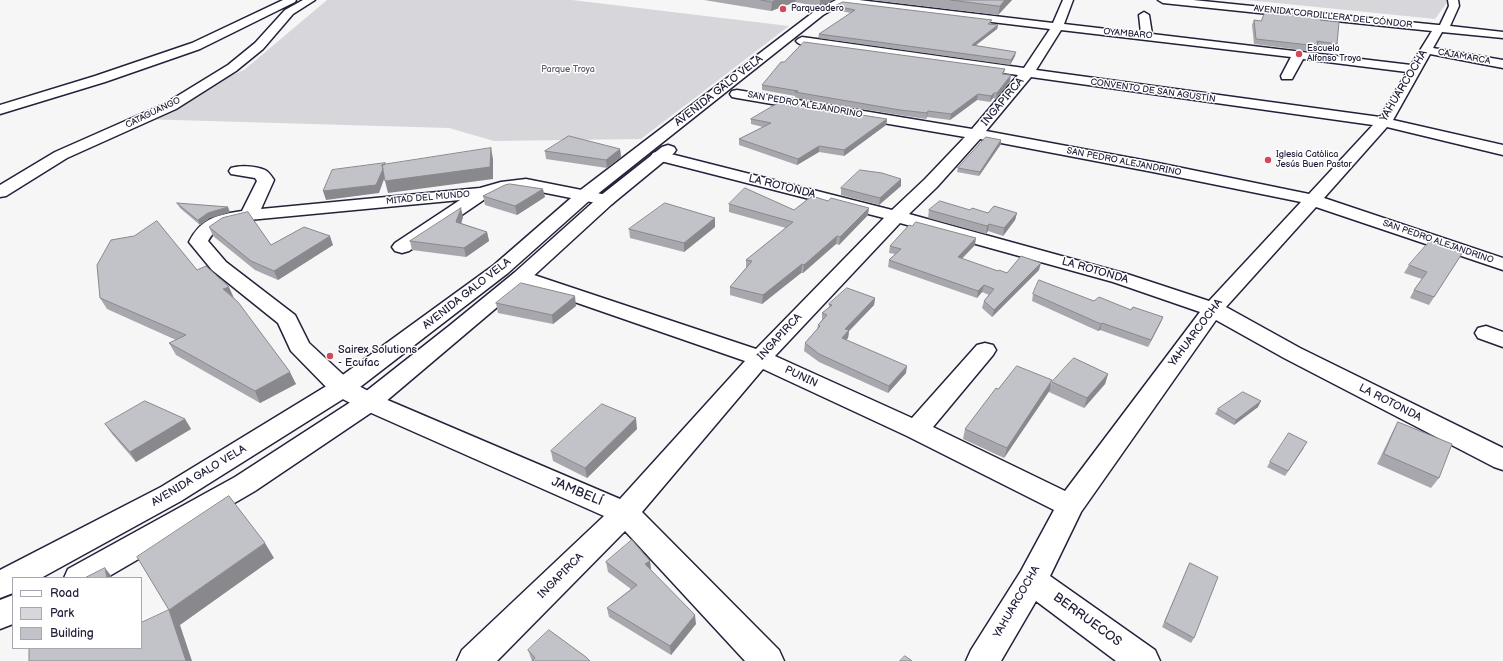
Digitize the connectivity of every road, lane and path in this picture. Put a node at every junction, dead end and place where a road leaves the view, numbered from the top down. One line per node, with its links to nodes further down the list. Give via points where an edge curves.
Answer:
1 (291, 0): 22 (street, via 196,46)
2 (310, 0): 30 (street, CATAGUANGO, via 289,12 259,46 232,68 177,103 61,155)
3 (1068, 0): 10 (street, INGAPIRCA)
4 (1163, 0): 9 (street, AVENIDA CORDILLERA DEL CÓNDOR)
5 (1210, 0): 9 (street, AVENIDA CORDILLERA DEL CÓNDOR)
6 (1453, 0): 9 (street, YAHUARCOCHA, via 1454,6)
7 (848, 5): 10 (street, OYAMBARO); 14 (street, AVENIDA GALO VELA); 32 (street, AVENIDA GALO VELA, via 819,13)
8 (1144, 15): 13 (street)
9 (1442, 26): 11 (street, AVENIDA CORDILLERA DEL CÓNDOR); 12 (street, AVENIDA CORDILLERA DEL CÓNDOR); 15 (street, YAHUARCOCHA)
10 (1057, 27): 13 (street, OYAMBARO); 19 (street, INGAPIRCA)
11 (1503, 31)
12 (1503, 35)
13 (1147, 36): 16 (street, OYAMBARO)
14 (802, 41): 19 (street, CONVENTO DE SAN AGUSTÍN); 21 (street, AVENIDA GALO VELA)
15 (1426, 50): 17 (street, CAJAMARCA); 18 (street, YAHUARCOCHA)
16 (1299, 54): 18 (street, OYAMBARO); 20 (street)
17 (1503, 64)
18 (1414, 69): 23 (street, YAHUARCOCHA)
19 (1027, 73): 23 (street, CONVENTO DE SAN AGUSTÍN); 25 (street, INGAPIRCA)
20 (1287, 76)
21 (737, 94): 24 (street, AVENIDA GALO VELA); 25 (street, SAN PEDRO ALEJANDRINO)
22 (0, 110)
23 (1384, 122): 27 (street, CONVENTO DE SAN AGUSTÍN); 34 (street, YAHUARCOCHA)
24 (701, 124)
25 (976, 134): 34 (street, SAN PEDRO ALEJANDRINO); 36 (street, INGAPIRCA, via 931,183)
26 (677, 142): 28 (street, AVENIDA GALO VELA)
27 (1503, 150)
28 (660, 156): 33 (street, AVENIDA GALO VELA); 36 (street, LA ROTONDA)
29 (237, 171): 35 (street, via 260,174 266,180)
30 (0, 192)
31 (482, 193): 32 (street, MITAD DEL MUNDO, via 501,187 526,184); 35 (street, MITAD DEL MUNDO); 37 (street)
32 (584, 196): 33 (street, MITAD DEL MUNDO); 44 (street, AVENIDA GALO VELA, via 501,269)
33 (606, 200): 39 (street, AVENIDA GALO VELA)
34 (1314, 200): 38 (street, SAN PEDRO ALEJANDRINO); 40 (street, YAHUARCOCHA)
35 (249, 215): 41 (street, MITAD DEL MUNDO, via 210,224 198,242 219,266 287,320)
36 (896, 216): 40 (street, LA ROTONDA, via 1120,278); 43 (street, INGAPIRCA)
37 (402, 247)
38 (1503, 264)
39 (521, 277): 43 (street, PUNIN); 45 (street, AVENIDA GALO VELA)
40 (1213, 309): 47 (street, LA ROTONDA, via 1292,353); 48 (street, YAHUARCOCHA)
41 (299, 346): 44 (street, JAMBELÍ)
42 (985, 350): 46 (street)
43 (760, 358): 46 (street, PUNIN); 49 (street, INGAPIRCA)
44 (342, 388): 45 (street, JAMBELÍ); 50 (street, AVENIDA GALO VELA, via 171,494)
45 (369, 402): 49 (street, JAMBELÍ); 51 (street, AVENIDA GALO VELA, via 245,484)
46 (916, 430): 48 (street, PUNIN)
47 (1503, 460)
48 (1070, 506): 53 (street, YAHUARCOCHA)
49 (625, 512): 57 (street, INGAPIRCA); 58 (street, JAMBELÍ)
50 (15, 577)
51 (81, 577)
52 (12, 579): 54 (street, AVENIDA GALO VELA)
53 (1032, 580): 59 (street, YAHUARCOCHA); 60 (street, BERRUECOS)
54 (0, 585)
55 (12, 609): 56 (street)
56 (0, 615)
57 (474, 661)
58 (767, 661)
59 (983, 661)
60 (1143, 661)

